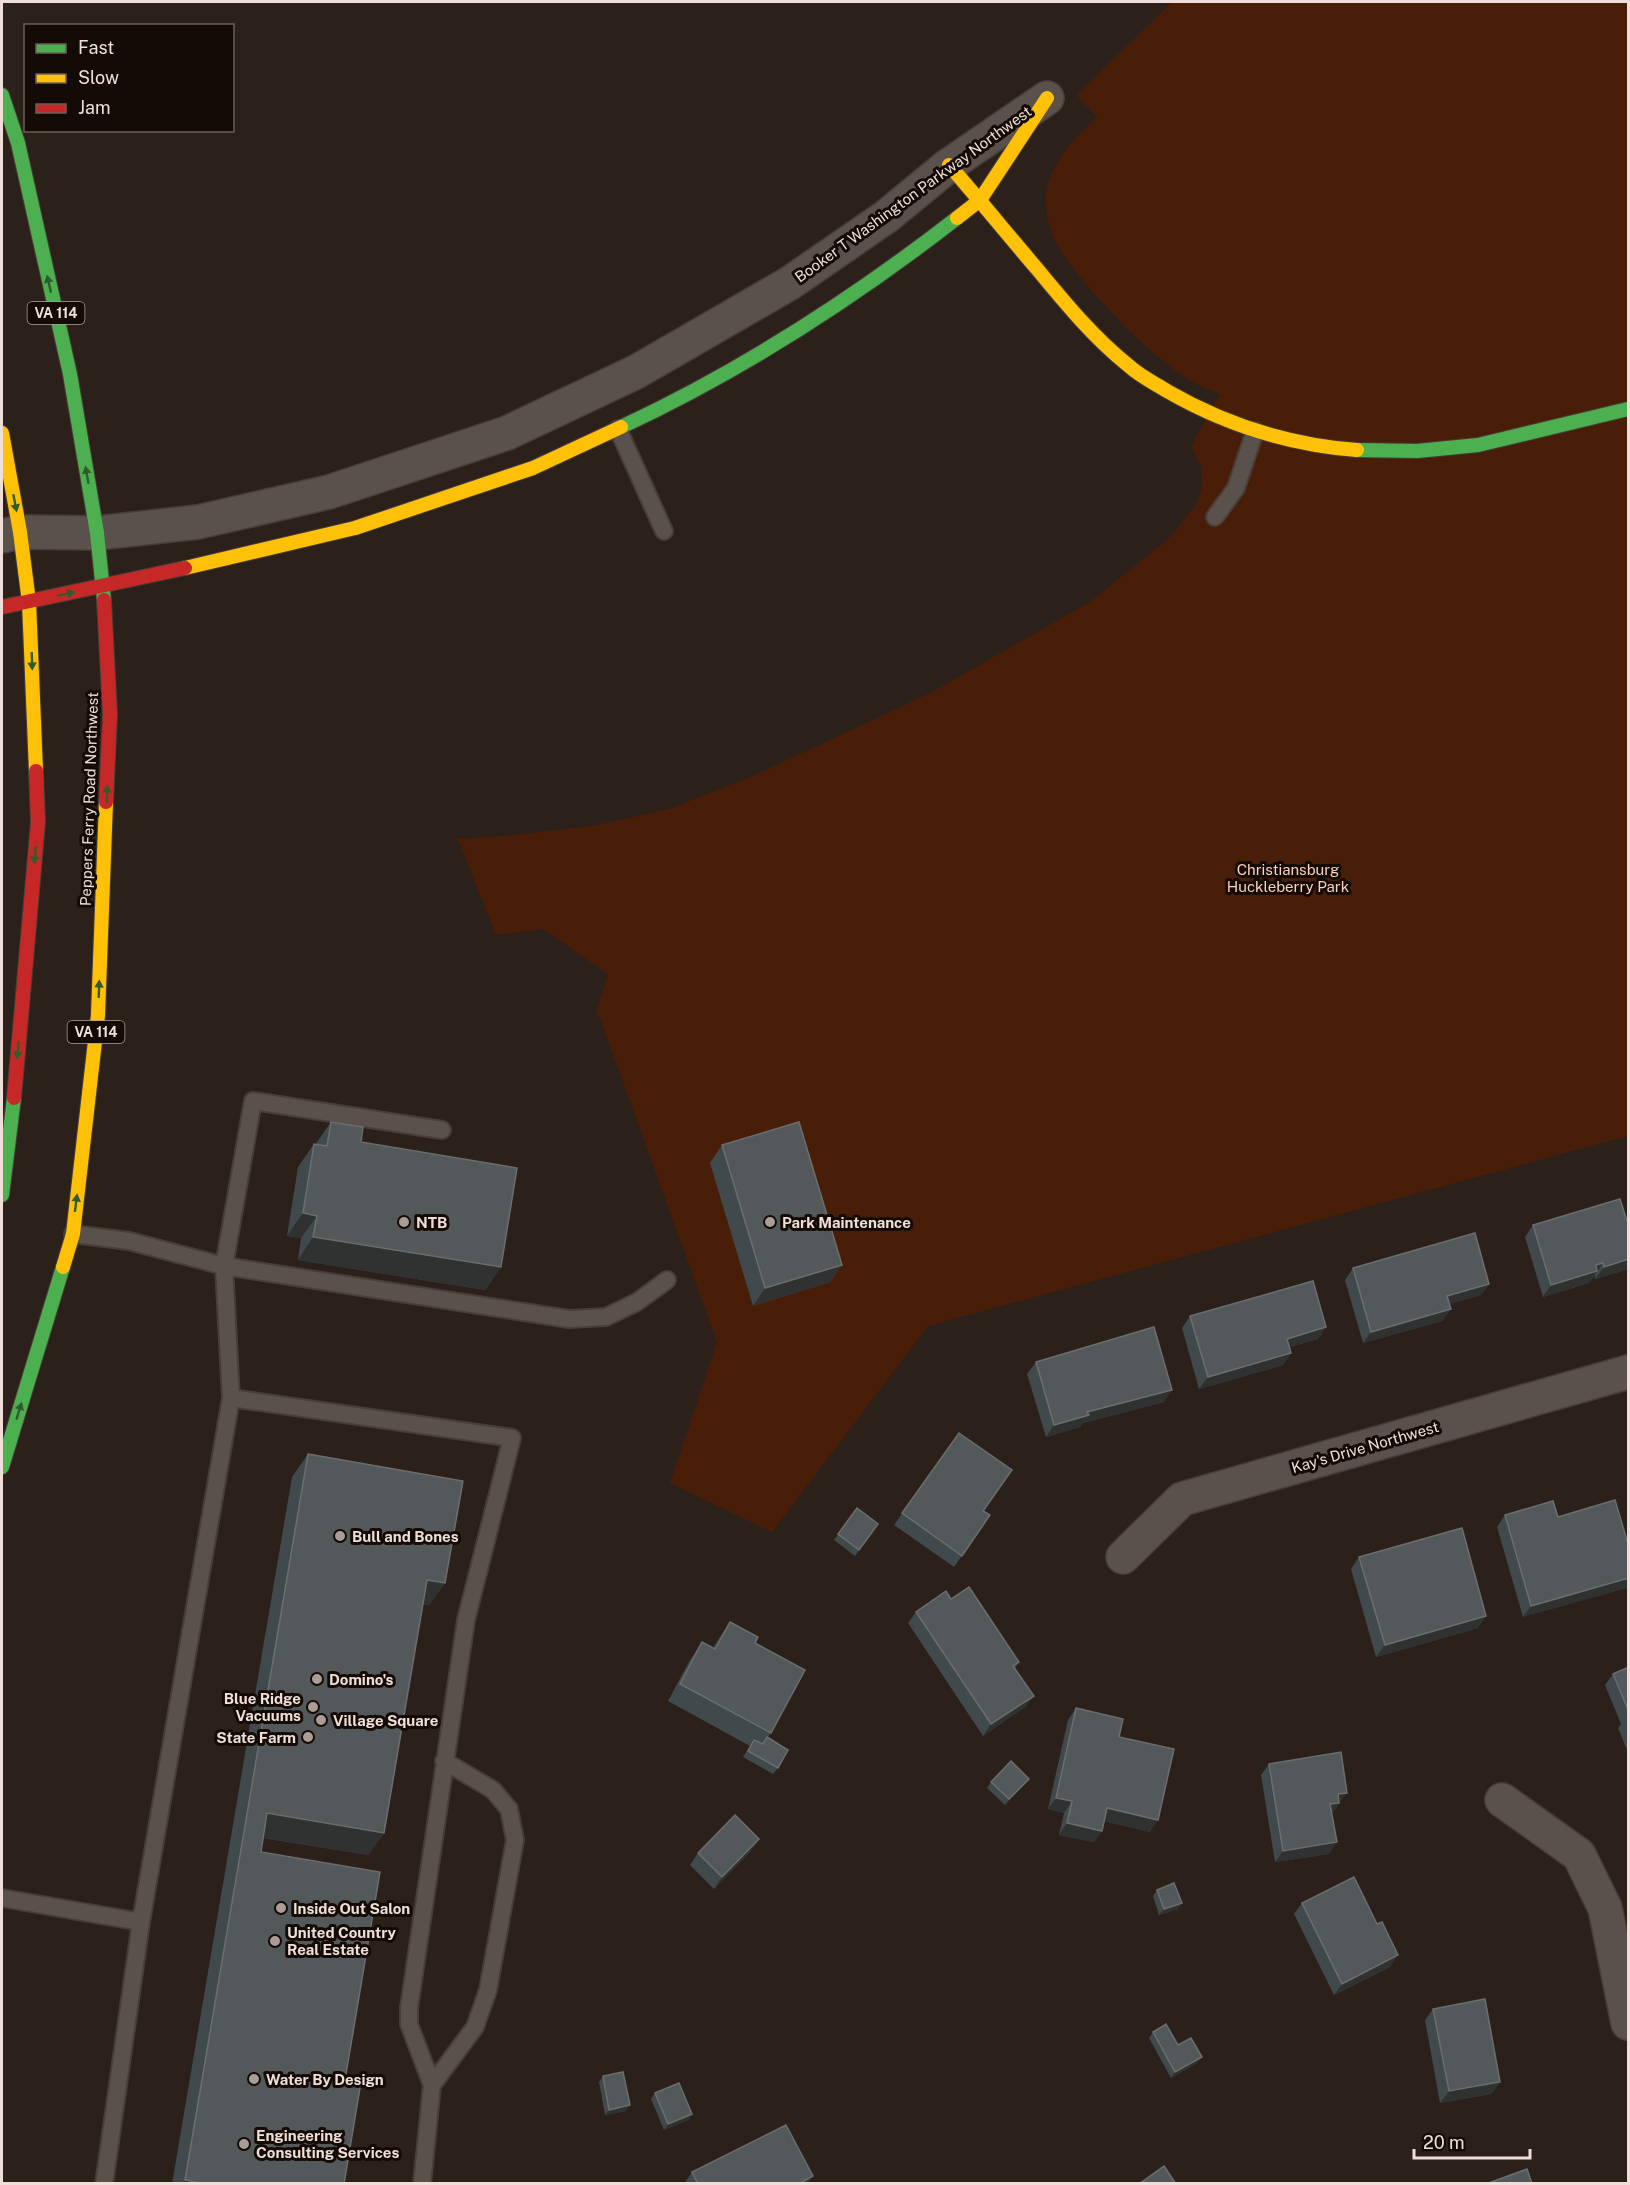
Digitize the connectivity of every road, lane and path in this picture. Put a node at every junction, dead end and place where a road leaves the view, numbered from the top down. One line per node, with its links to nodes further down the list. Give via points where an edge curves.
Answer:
1 (2, 95): 11 (main road, Peppers Ferry Road Northwest / VA 114, one-way to 1, via 69,374 18,144)
2 (1047, 98): 3 (street, Booker T Washington Parkway Northwest); 4 (main road, Booker T Washington Parkway Northwest)
3 (949, 165): 4 (main road); 11 (street, Booker T Washington Parkway Northwest, via 887,216 790,283 636,372 507,433 329,492 198,522)
4 (980, 200): 6 (main road, Booker T Washington Parkway Northwest, via 815,320); 7 (main road, via 1084,325 1128,366 1176,398)
5 (1629, 409): 7 (main road, via 1488,444 1392,452 1316,445)
6 (618, 429): 10 (lane); 13 (main road, Booker T Washington Parkway Northwest, via 533,468 355,528)
7 (1256, 431): 9 (lane, via 1236,488)
8 (2, 433): 12 (main road, one-way to 12)
9 (1215, 517)
10 (664, 531)
11 (97, 533): 12 (street, Booker T Washington Parkway Northwest); 13 (main road, Peppers Ferry Road Northwest / VA 114)
12 (11, 534): 14 (main road)
13 (103, 586): 14 (main road, Booker T Washington Parkway Northwest, one-way to 13); 18 (main road, Peppers Ferry Road Northwest / VA 114, one-way to 13, via 98,1015 110,714)
14 (29, 602): 15 (main road, Booker T Washington Parkway Northwest); 17 (main road, one-way to 17, via 38,822)
15 (2, 607)
16 (442, 1130): 19 (lane, via 253,1101)
17 (2, 1195)
18 (73, 1234): 19 (lane, via 129,1241); 23 (main road, Peppers Ferry Road Northwest / VA 114, one-way to 18)
19 (225, 1266): 20 (lane, via 569,1319 606,1317 637,1302); 22 (lane)
20 (667, 1280)
21 (1629, 1372): 24 (street, Kay's Drive Northwest, via 1182,1499)
22 (231, 1398): 25 (lane, via 512,1438 466,1620); 28 (lane)
23 (2, 1467)
24 (1123, 1557)
25 (444, 1761): 30 (lane, via 409,2008 409,2024); 30 (lane, via 493,1790 509,1809 515,1840 488,1990 475,2028)
26 (1502, 1800): 29 (street, via 1579,1855 1605,1908)
27 (2, 1898): 28 (lane)
28 (141, 1922): 31 (lane)
29 (1629, 2023)
30 (432, 2085): 32 (lane)
31 (104, 2184)
32 (422, 2184)

